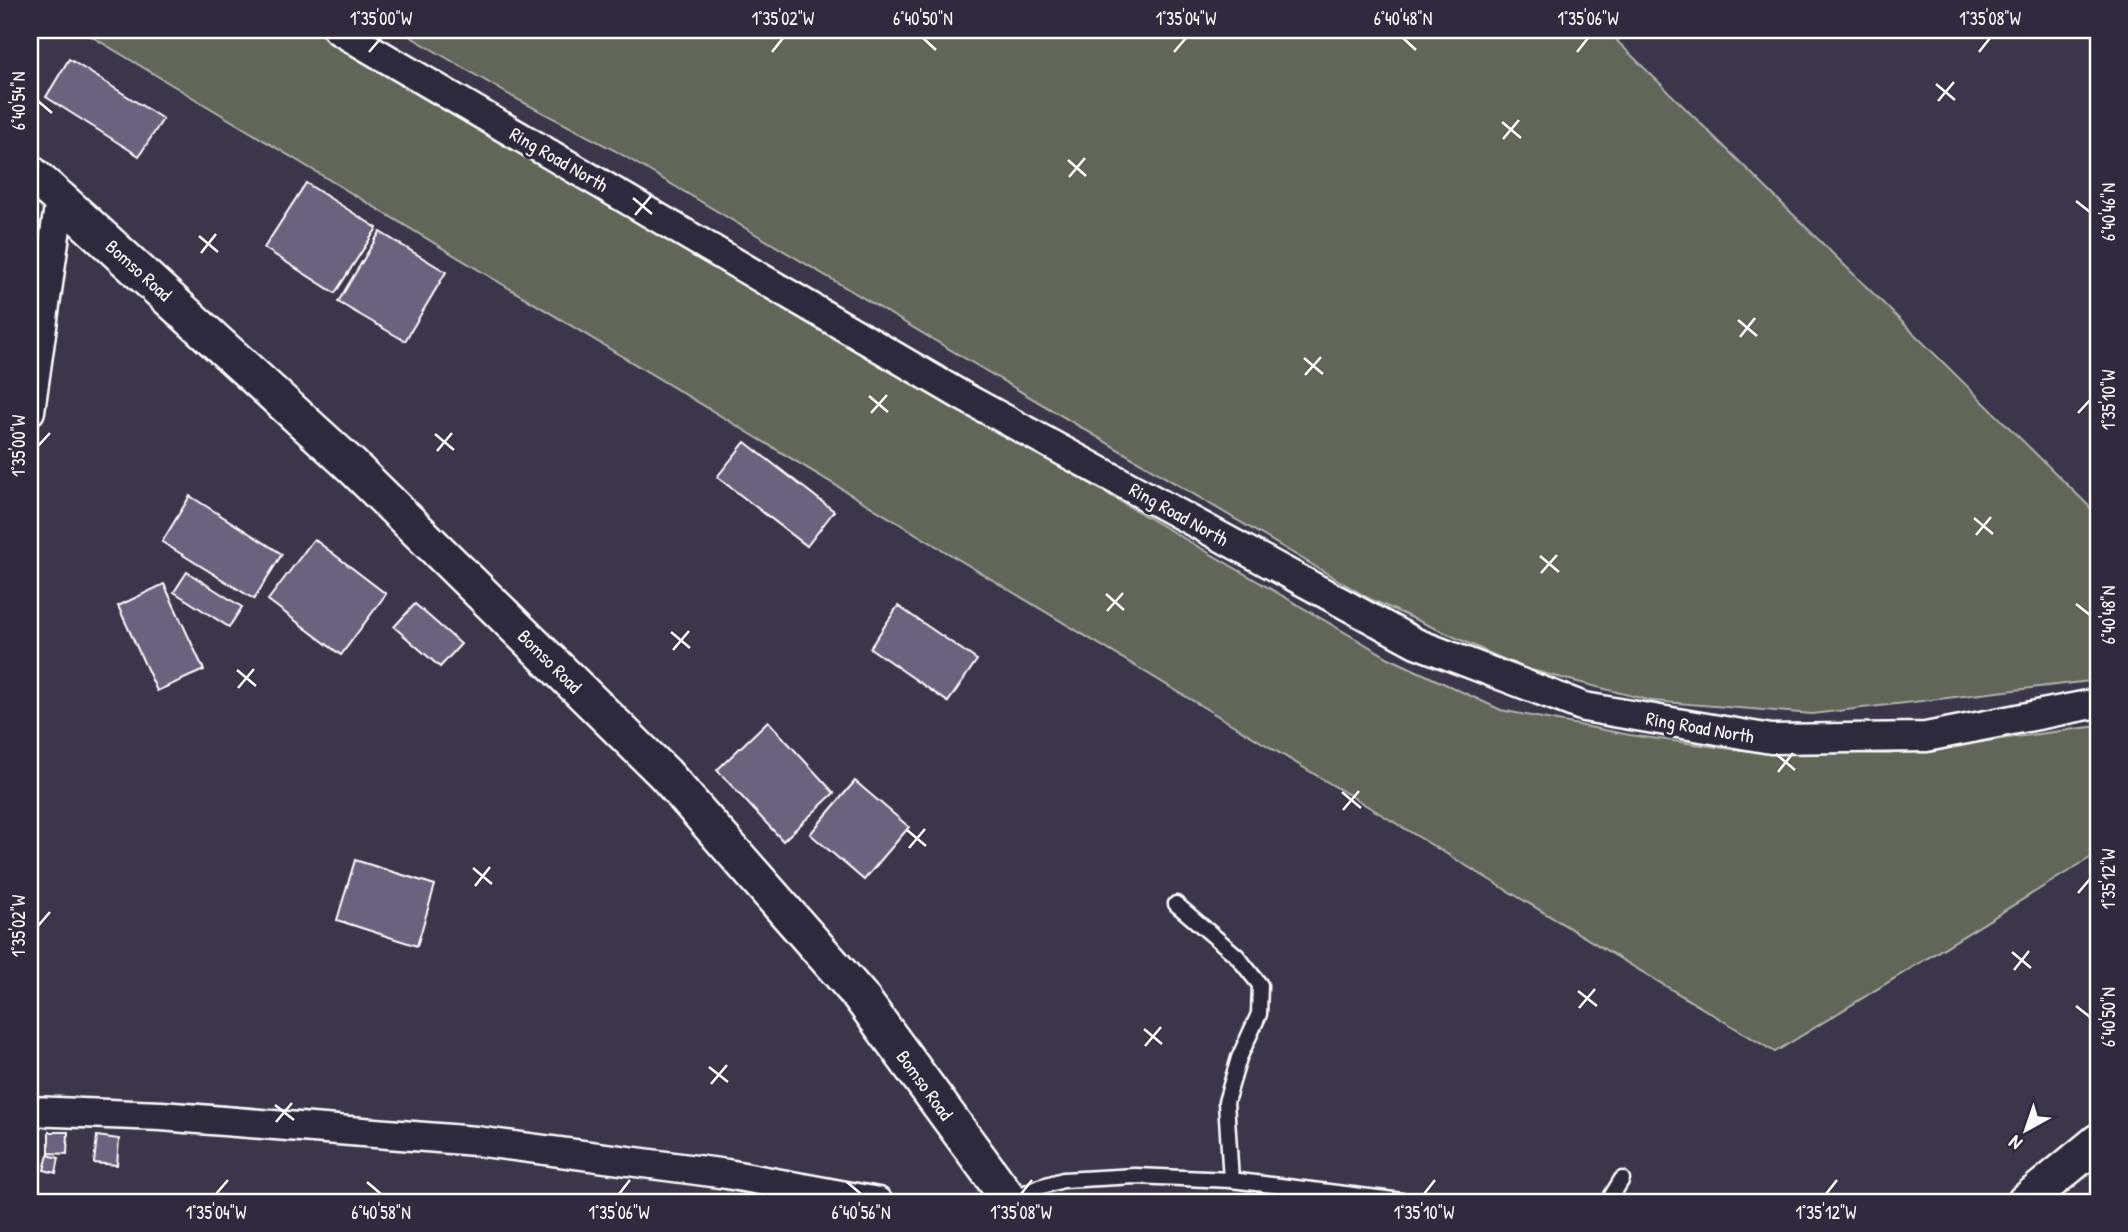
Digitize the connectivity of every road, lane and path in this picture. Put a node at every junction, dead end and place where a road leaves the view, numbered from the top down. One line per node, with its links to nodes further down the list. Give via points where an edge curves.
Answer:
1 (338, 30): 5 (street, Ring Road North, via 964,397 1416,643 1584,707 1771,739 1926,737)
2 (30, 173): 3 (street, Bomso Road)
3 (60, 199): 4 (street); 11 (street, Bomso Road, via 352,466 665,774 860,996)
4 (30, 411)
5 (2098, 703)
6 (1176, 904): 10 (lane, via 1237,956 1260,985 1259,1014 1226,1102)
7 (30, 1111): 12 (street, via 161,1116 476,1141 727,1174)
8 (2098, 1142): 15 (street)
9 (1622, 1179): 14 (lane)
10 (1231, 1180): 11 (lane, via 1135,1176 1063,1180); 13 (lane)
11 (1010, 1201)
12 (878, 1202)
13 (1410, 1202)
14 (1608, 1202)
15 (2025, 1202)

